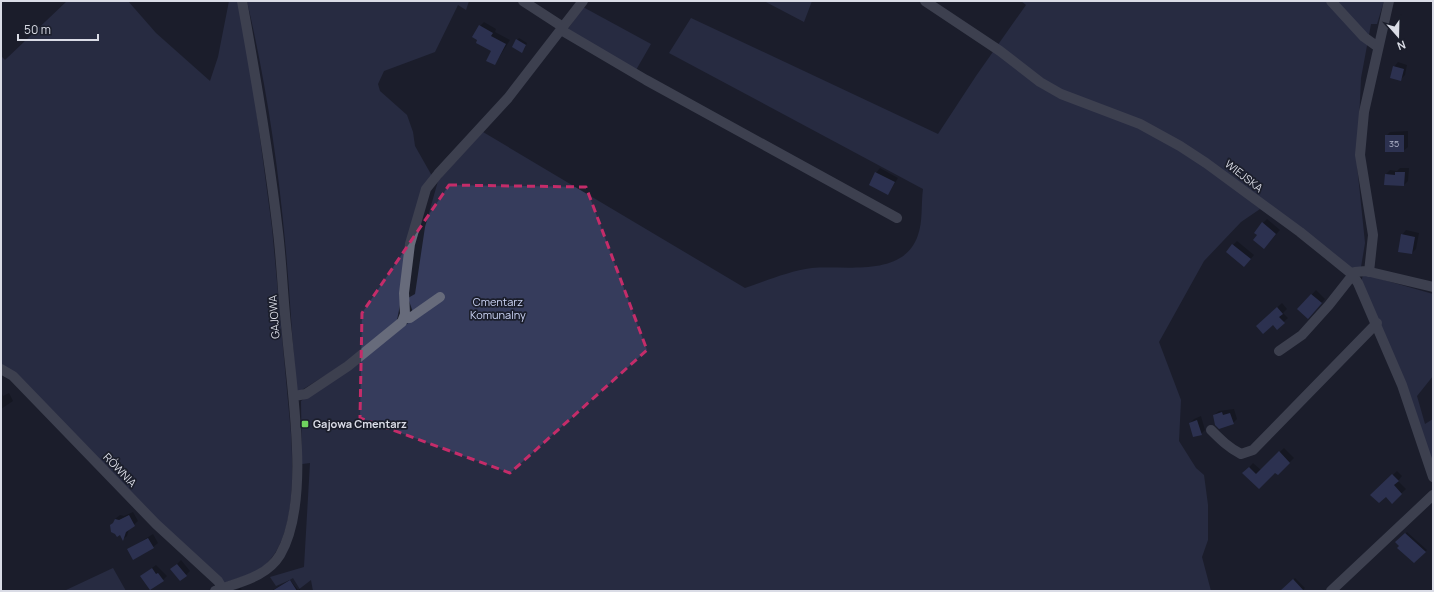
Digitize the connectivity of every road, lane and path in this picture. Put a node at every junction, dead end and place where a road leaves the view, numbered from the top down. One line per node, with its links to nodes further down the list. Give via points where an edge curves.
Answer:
1 (242, 1): 18 (street, GAJOWA, via 257,80 273,192)
2 (522, 1): 7 (street)
3 (583, 1): 7 (street)
4 (925, 1): 11 (street, WIEJSKA, via 1061,94 1140,124 1187,150 1300,232)
5 (1331, 1): 8 (street, via 1364,37)
6 (1389, 1): 8 (street)
7 (562, 28): 9 (street, via 646,80); 14 (street, via 508,98 426,189 410,244 404,293)
8 (1378, 47): 10 (street, via 1364,112 1360,155 1373,235)
9 (897, 218)
10 (1369, 272): 11 (street, via 1360,271); 12 (street)
11 (1352, 274): 15 (street, WIEJSKA); 16 (street, via 1330,306 1302,335)
12 (1433, 287)
13 (440, 297): 14 (street, via 410,318)
14 (404, 318): 18 (street, via 400,325 348,366 306,394)
15 (1377, 323): 19 (street, via 1254,450 1241,454 1236,452); 20 (street, WIEJSKA)
16 (1279, 352)
17 (1, 369): 22 (street, RÓWNIA, via 13,376 156,524 218,581)
18 (294, 396): 22 (street, GAJOWA, via 297,440 296,490 292,523 286,541 277,559 265,572)
19 (1211, 430)
20 (1433, 477)
21 (1433, 495): 23 (street)
22 (218, 590)
23 (1332, 591)

